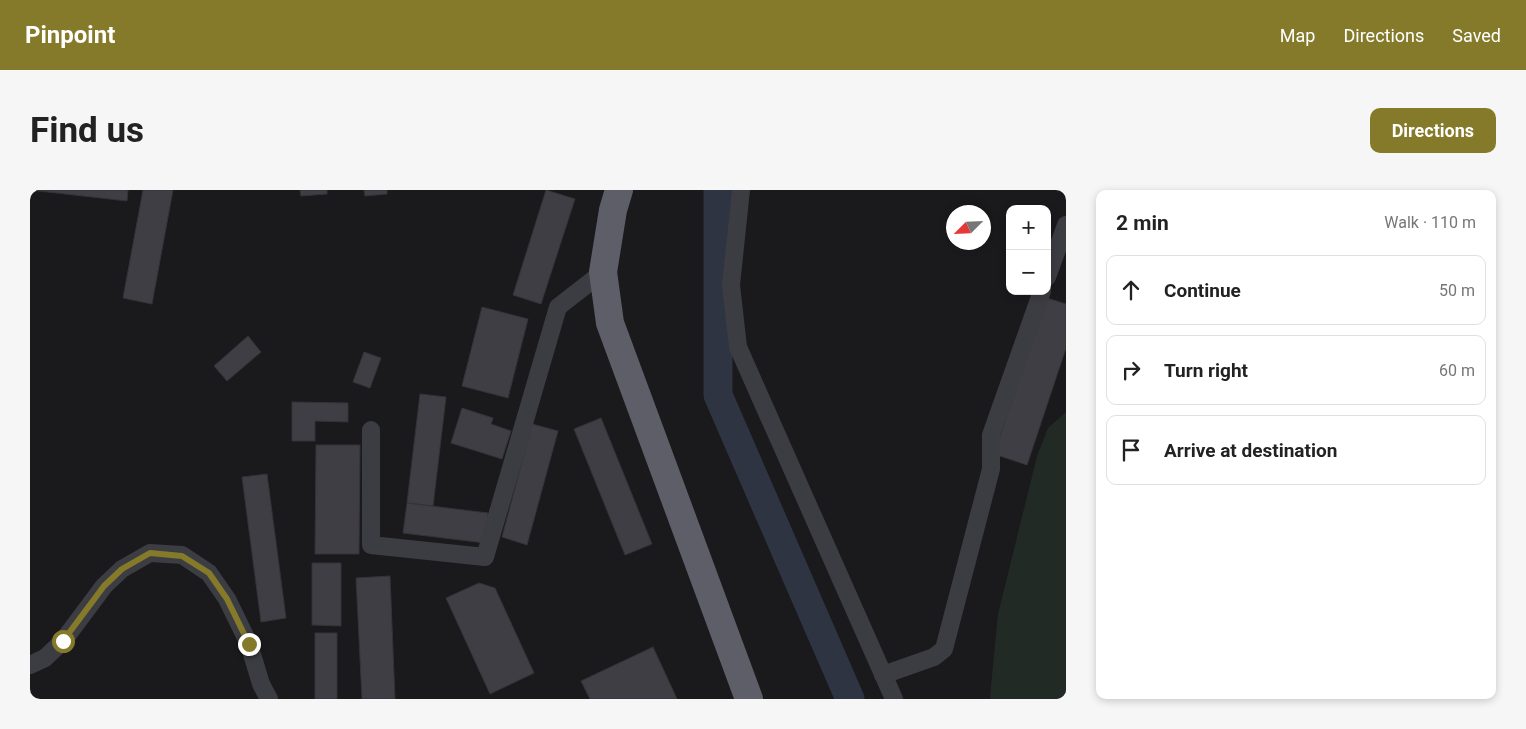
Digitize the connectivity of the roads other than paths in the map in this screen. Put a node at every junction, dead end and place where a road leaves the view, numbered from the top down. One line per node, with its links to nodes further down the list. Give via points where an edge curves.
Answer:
1 (619, 190): 5 (highway)
2 (740, 190): 9 (street, via 730,285 738,347)
3 (1066, 225): 4 (street)
4 (1051, 266)
5 (603, 272): 7 (street, via 558,307 485,557 371,545); 11 (highway, via 610,323)
6 (1041, 295): 9 (street, via 991,435 991,470 944,650 934,657)
7 (371, 430)
8 (30, 665): 10 (street, via 45,658 63,641 104,586 122,569 150,553 182,556 209,573 227,599 249,644)
9 (883, 675): 12 (street)
10 (269, 699)
11 (749, 699)
12 (894, 699)

